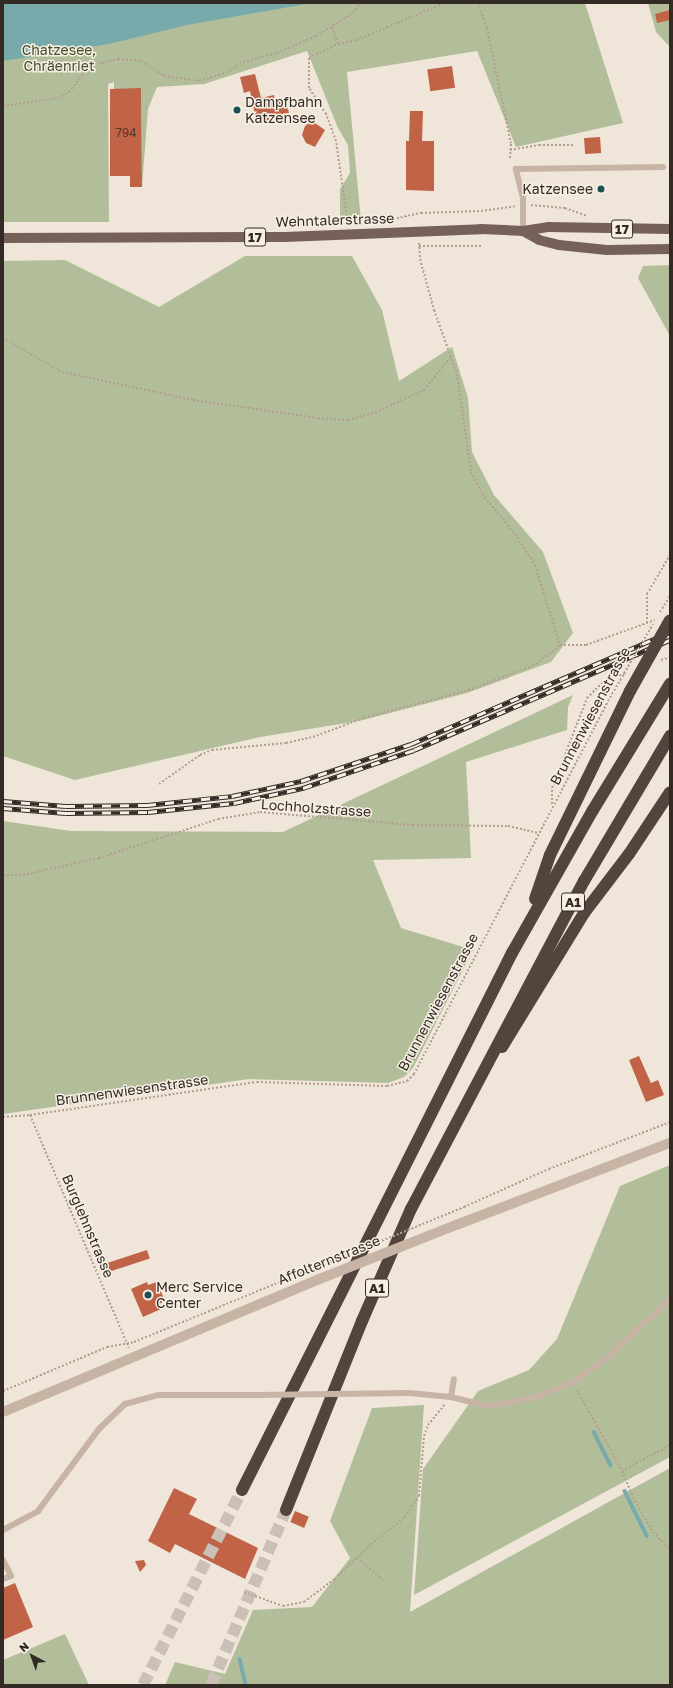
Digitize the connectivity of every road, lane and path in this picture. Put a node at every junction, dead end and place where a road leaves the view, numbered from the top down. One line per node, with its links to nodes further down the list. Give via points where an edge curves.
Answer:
1 (360, 3): 4 (path, via 353,13)
2 (444, 3): 5 (path, via 357,40)
3 (478, 3): 8 (path, via 487,28)
4 (332, 27): 5 (path); 6 (path, via 277,53 243,62 226,73 199,81 164,76 141,61 118,59 90,66 69,92 58,98)
5 (338, 44): 18 (path, via 309,58 308,88 326,114 336,141)
6 (3, 106)
7 (574, 144): 8 (path, via 538,145)
8 (510, 150): 9 (path)
9 (510, 160)
10 (663, 166): 20 (lane, via 516,169 524,198)
11 (540, 204): 13 (path, via 564,208)
12 (511, 206): 14 (path, via 481,211 421,213)
13 (595, 218)
14 (377, 223)
15 (355, 224): 18 (path)
16 (340, 225): 18 (path)
17 (670, 229): 20 (main road, Wehntalerstrasse / 17, via 548,227)
18 (348, 230): 19 (main road, Wehntalerstrasse / 17); 21 (main road, Wehntalerstrasse / 17)
19 (419, 230): 20 (main road, Wehntalerstrasse / 17); 22 (path)
20 (524, 231): 24 (main road, Wehntalerstrasse / 17, via 539,240 559,245 607,250)
21 (3, 238)
22 (419, 246): 23 (path); 26 (path, via 434,310)
23 (482, 246)
24 (670, 248)
25 (3, 338): 26 (path, via 62,372 220,405 348,420 379,411 424,390)
26 (451, 357): 30 (path, via 458,374 471,472 482,494 515,534 534,565)
27 (670, 556): 30 (path, via 647,594 647,623 586,645)
28 (670, 596): 38 (path, Brunnenwiesenstrasse, bridge, via 608,701)
29 (670, 620): 41 (highway, bridge, via 630,691 550,855)
30 (560, 645): 36 (path, via 536,664 472,688 364,718 313,737 286,743 212,750 200,755)
31 (670, 656): 32 (path)
32 (655, 662)
33 (634, 670): 38 (path, via 604,681 587,698 552,788)
34 (670, 684): 41 (highway, A1, via 592,810)
35 (670, 736): 42 (highway, A1, via 584,881)
36 (159, 784)
37 (670, 792): 42 (highway, via 584,913 512,1034)
38 (553, 805): 39 (path, Brunnenwiesenstrasse)
39 (538, 833): 40 (path, Lochholzstrasse, via 508,826 413,825 260,812 218,819 99,858 23,874); 43 (path, Brunnenwiesenstrasse, via 414,1074 407,1081 387,1086 258,1082)
40 (3, 875)
41 (525, 930): 58 (highway, A1)
42 (483, 1072): 59 (highway, A1, via 411,1209 362,1321)
43 (30, 1116): 44 (path, Brunnenwiesenstrasse); 50 (path, Burglehnstrasse)
44 (3, 1117)
45 (670, 1122): 47 (path, bridge, via 549,1169)
46 (670, 1143): 55 (street, Affolternstrasse, bridge, via 317,1280)
47 (325, 1264)
48 (312, 1269): 50 (path)
49 (670, 1298): 52 (lane, via 609,1356)
50 (127, 1343): 53 (path, via 107,1347)
51 (454, 1379): 54 (lane)
52 (573, 1382): 54 (lane, via 534,1398 488,1406); 57 (path)
53 (3, 1391)
54 (451, 1397): 60 (lane, bridge, via 409,1393 159,1395 125,1404 99,1429 38,1511); 62 (path, via 428,1424 424,1436 419,1496 405,1517)
55 (3, 1412)
56 (670, 1444): 57 (path)
57 (622, 1471): 61 (path, via 635,1501 653,1532)
58 (242, 1490)
59 (286, 1510)
60 (3, 1530)
61 (670, 1550)
62 (356, 1558): 65 (path); 66 (path, via 335,1579 304,1602 284,1606)
63 (3, 1560): 64 (lane, via 10,1576)
64 (3, 1579)
65 (383, 1580)
66 (244, 1592)

